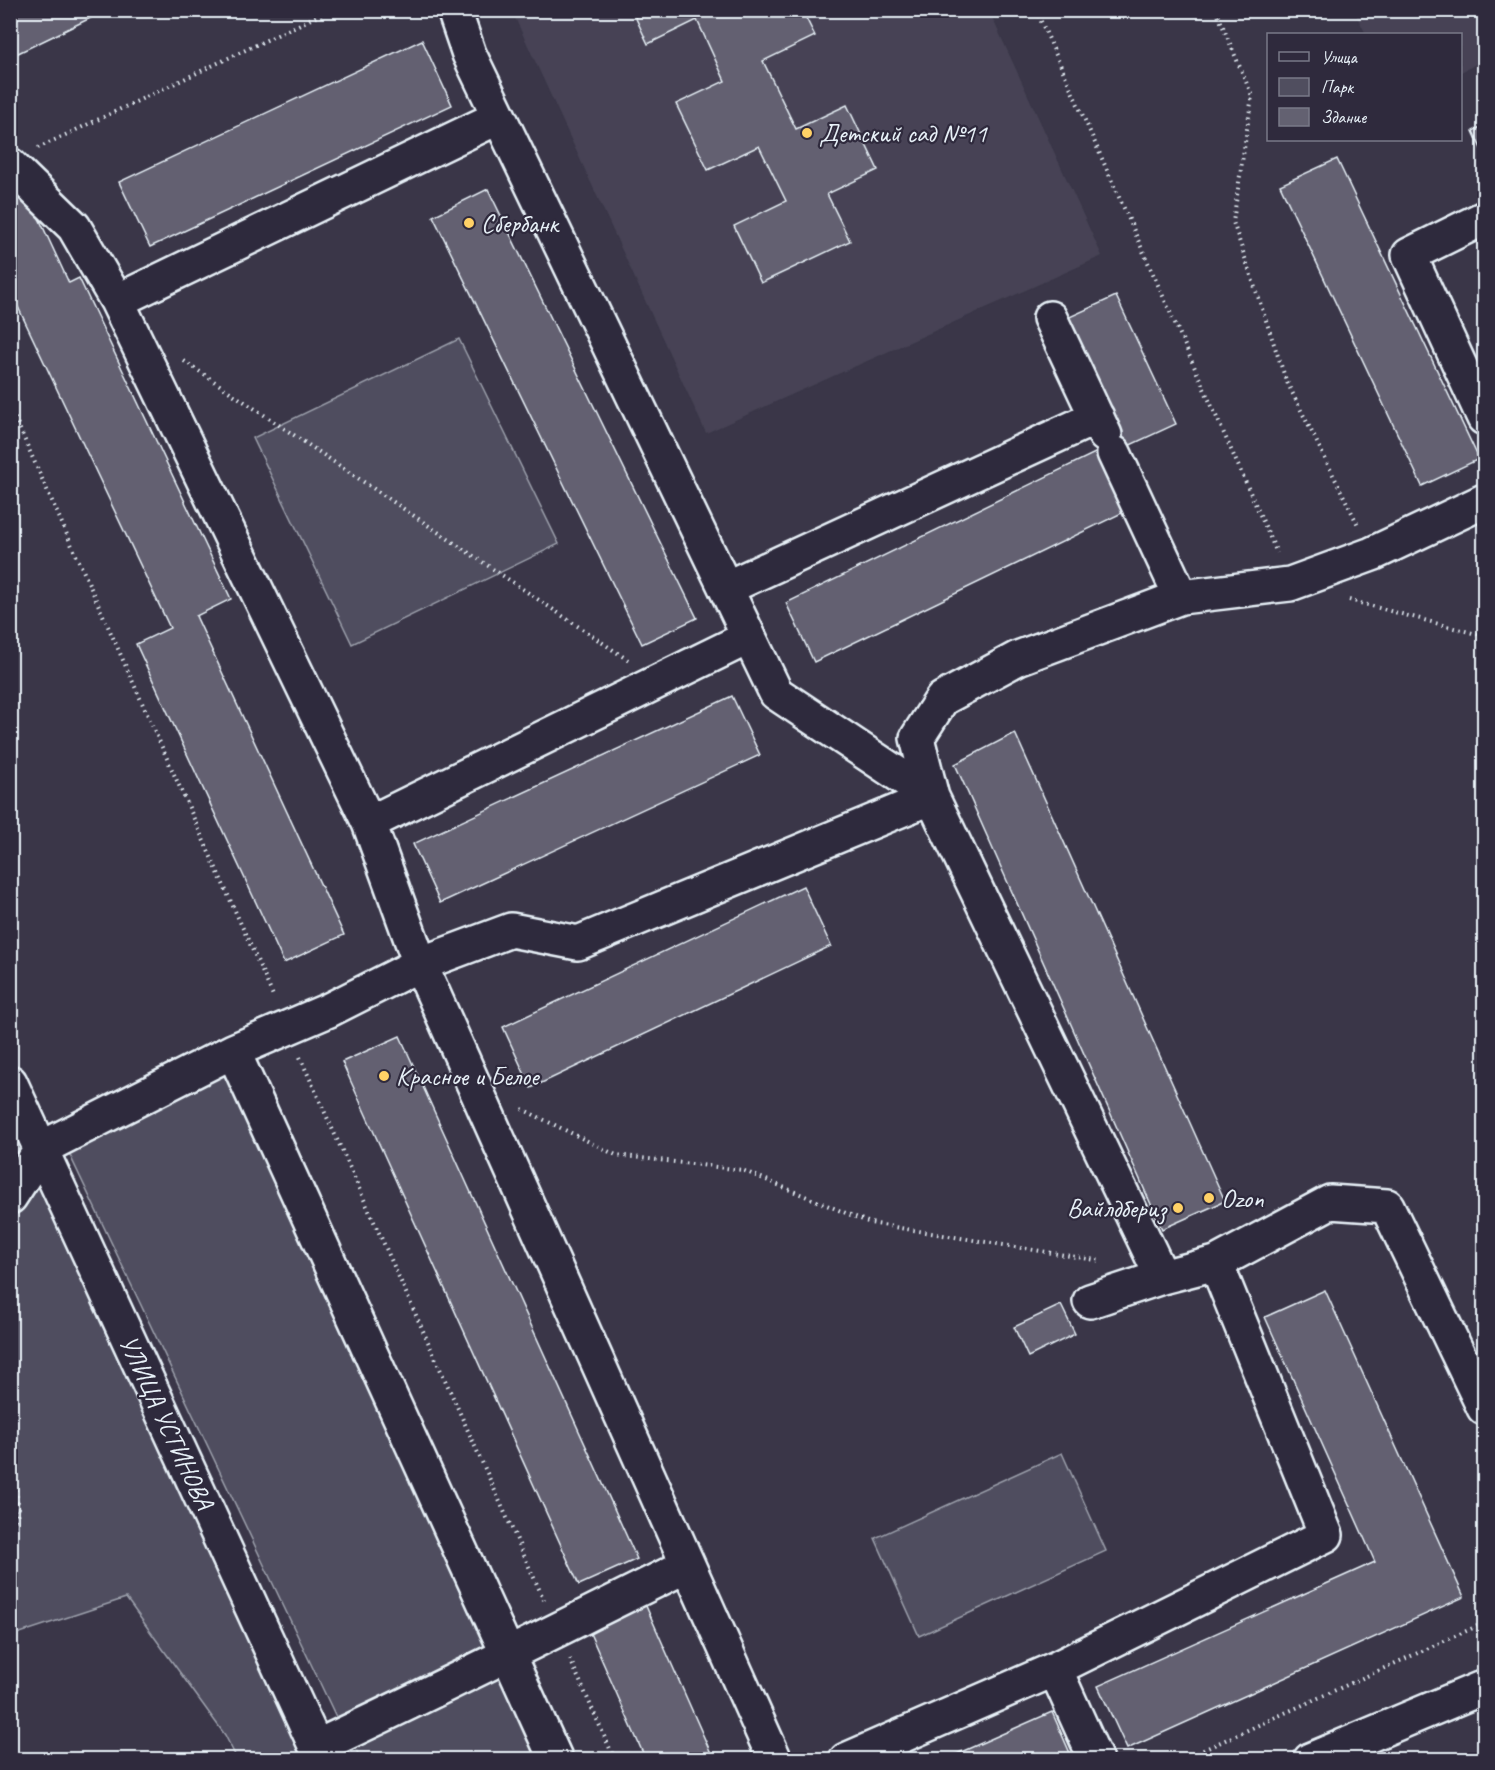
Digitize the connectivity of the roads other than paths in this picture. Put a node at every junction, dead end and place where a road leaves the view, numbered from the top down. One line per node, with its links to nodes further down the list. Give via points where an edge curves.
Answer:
1 (454, 10): 2 (street, via 469,54)
2 (499, 117): 5 (street); 10 (street)
3 (21, 158): 5 (street, via 74,227)
4 (1485, 218): 7 (street, via 1409,255)
5 (117, 301): 14 (street)
6 (1050, 318): 8 (street)
7 (1485, 418)
8 (1107, 438): 10 (street); 11 (street)
9 (1485, 501): 11 (street, via 1372,554 1290,584)
10 (726, 588): 12 (street)
11 (1181, 597): 13 (street, via 1018,658 942,699 917,738)
12 (749, 637): 13 (street, via 776,693); 14 (street)
13 (933, 797): 15 (street, via 578,943 511,930); 21 (street)
14 (369, 823): 15 (street)
15 (420, 964): 16 (street, via 288,1029); 24 (street)
16 (233, 1051): 18 (street); 25 (street)
17 (11, 1085): 18 (street, УЛИЦА УСТИНОВА)
18 (42, 1148): 19 (street); 28 (street, УЛИЦА УСТИНОВА)
19 (10, 1197)
20 (1216, 1263): 21 (street); 23 (street, via 1330,1202 1387,1206); 26 (street, via 1326,1536)
21 (1153, 1280): 22 (street)
22 (1090, 1301)
23 (1485, 1408)
24 (688, 1566): 25 (street); 30 (street)
25 (507, 1654): 28 (street); 29 (street)
26 (1055, 1669): 31 (street); 32 (street)
27 (1485, 1687): 33 (street)
28 (322, 1753)
29 (556, 1760)
30 (775, 1760)
31 (846, 1760)
32 (1096, 1760)
33 (1310, 1760)

